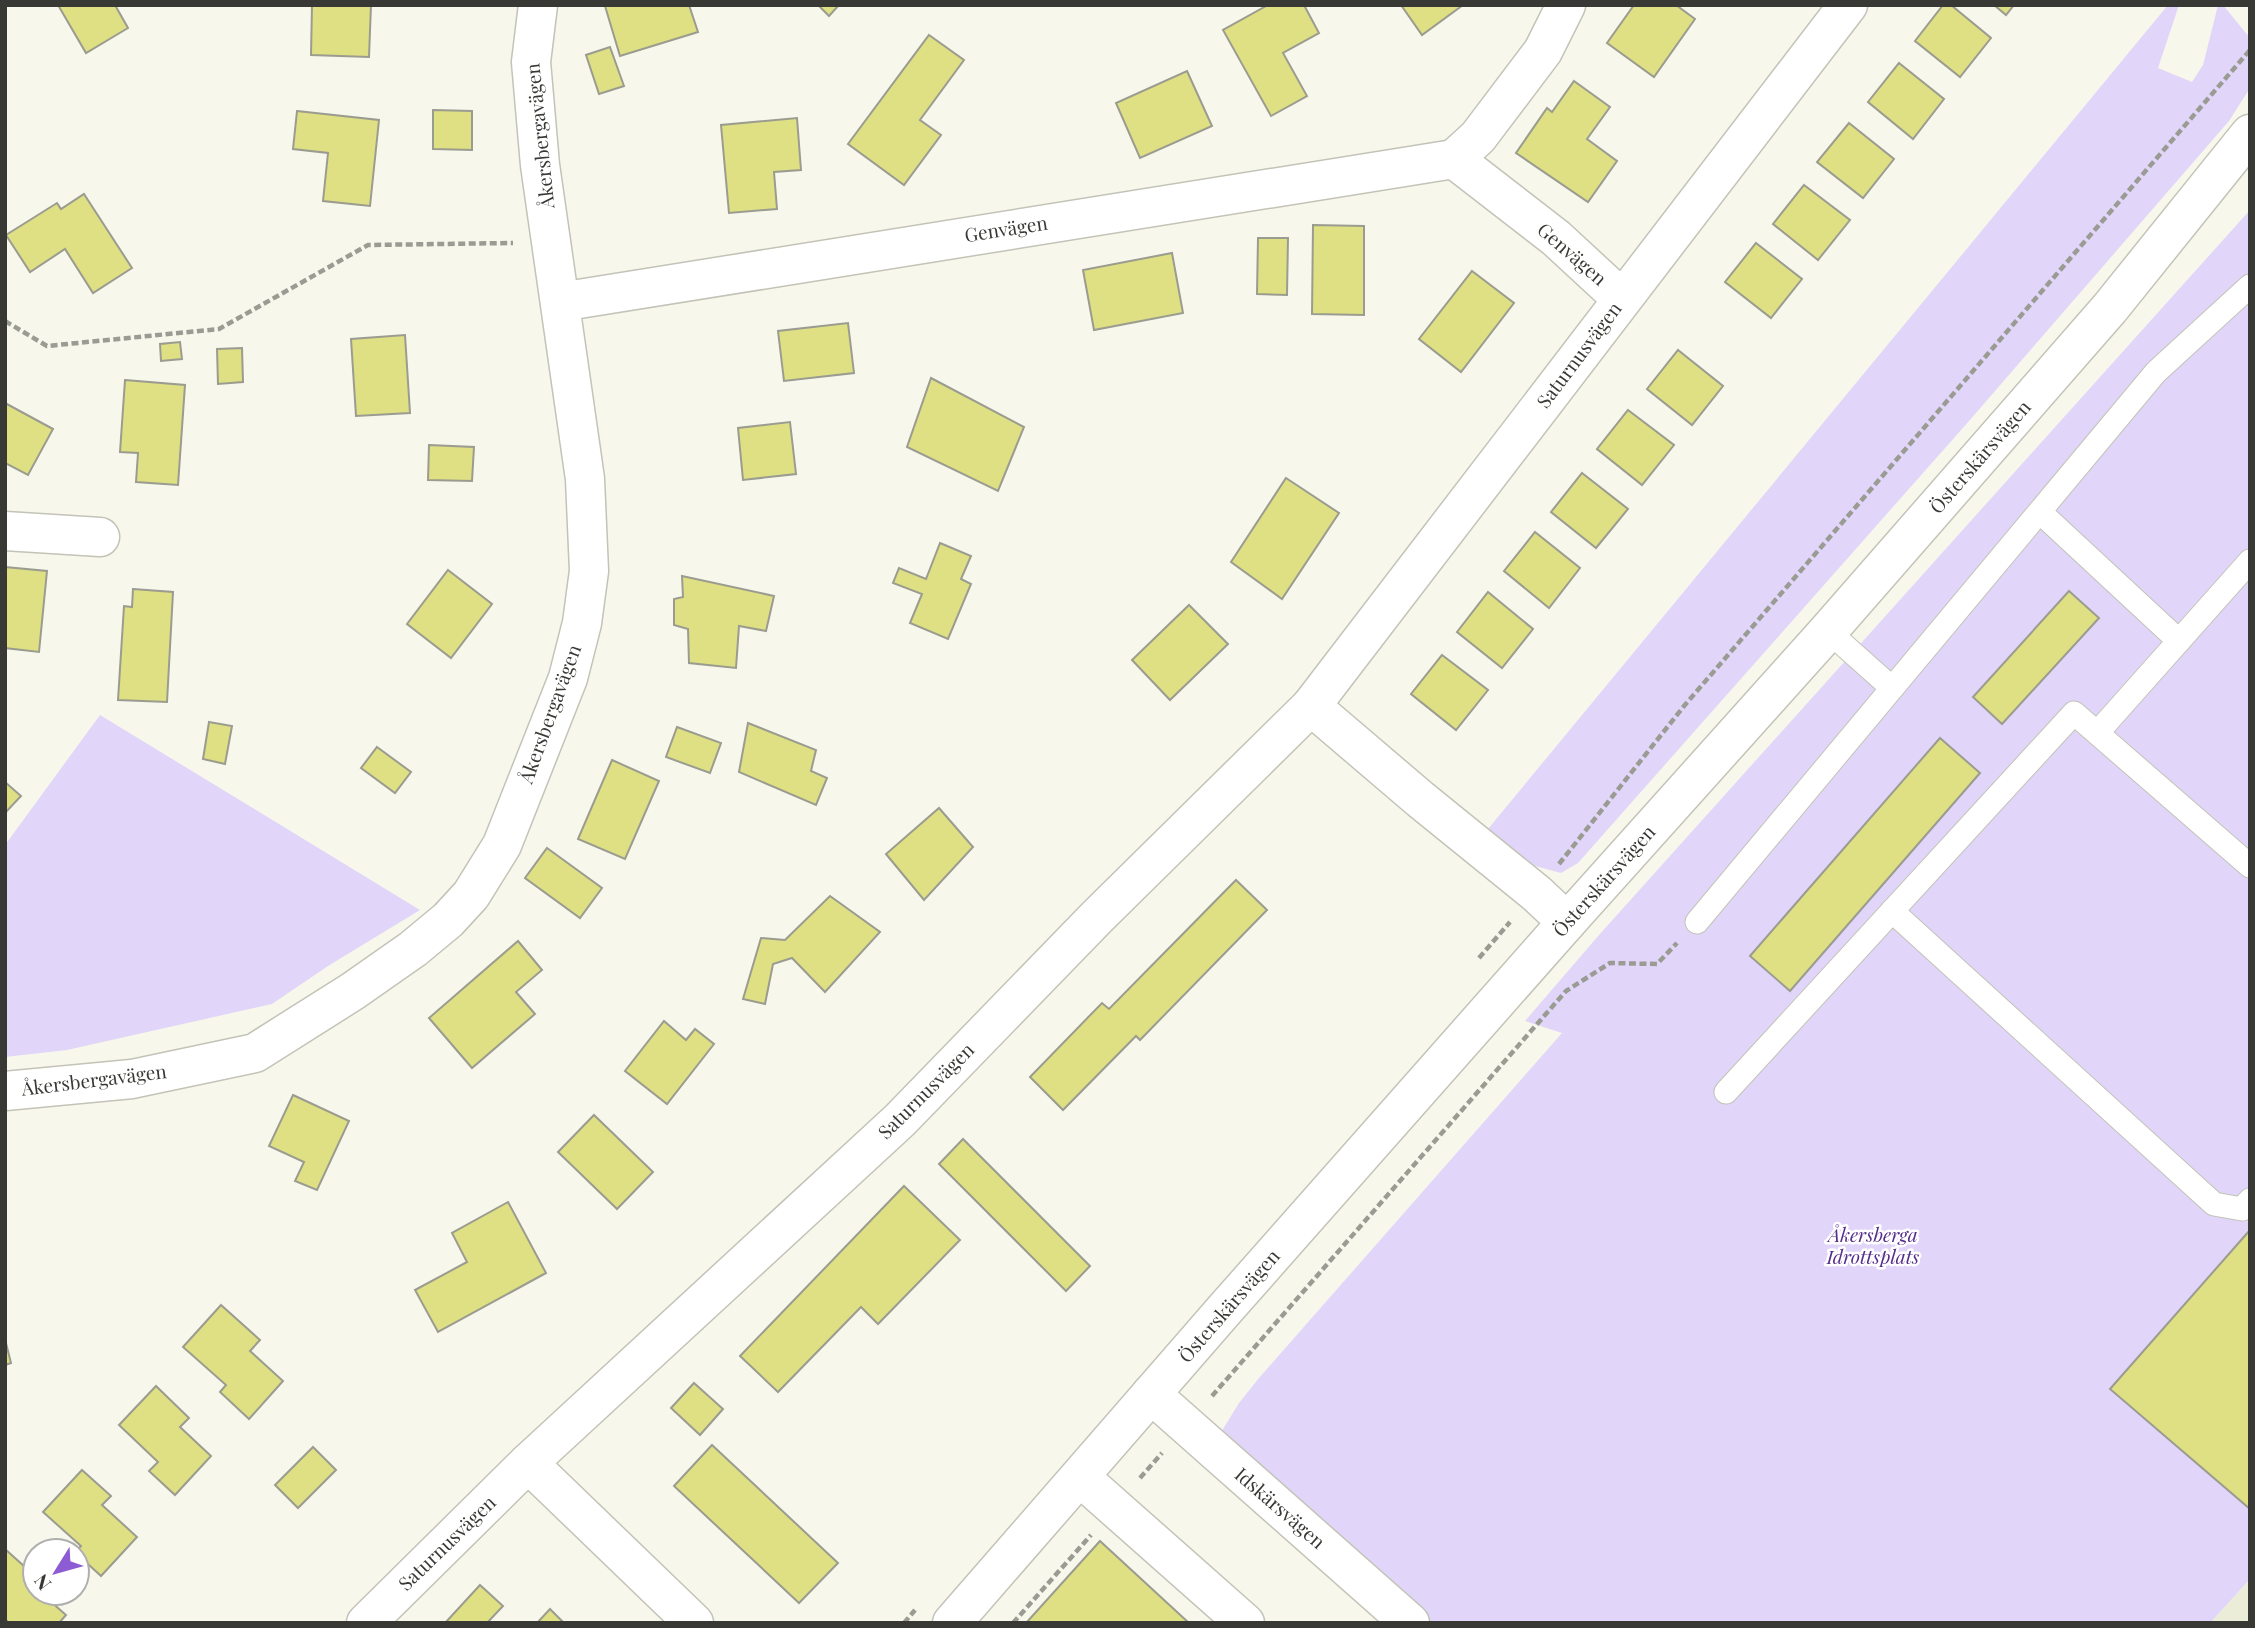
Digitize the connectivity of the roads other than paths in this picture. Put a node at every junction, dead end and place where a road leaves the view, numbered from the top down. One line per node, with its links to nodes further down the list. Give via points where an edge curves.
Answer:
1 (538, 5): 8 (street, Åkersbergavägen, via 531,62)
2 (1566, 5): 5 (street, via 1543,51 1478,137)
3 (1848, 5): 7 (street, Saturnusvägen)
4 (2250, 134): 13 (street, Österskärsvägen, via 2110,308)
5 (1454, 159): 7 (street, Genvägen, via 1556,238); 8 (street, Genvägen)
6 (2250, 286): 9 (lane, via 2156,372)
7 (1622, 299): 16 (street, Saturnusvägen)
8 (560, 302): 22 (street, Åkersbergavägen, via 585,479 589,570 582,623 568,678 502,845 471,895 413,949 255,1053 132,1079)
9 (2040, 512): 14 (lane); 15 (lane)
10 (5, 531): 11 (street)
11 (100, 537)
12 (2250, 561): 14 (lane)
13 (1828, 631): 15 (lane); 20 (street, Österskärsvägen)
14 (2179, 641): 17 (lane)
15 (1892, 688): 21 (lane)
16 (1311, 706): 20 (street); 26 (street, Saturnusvägen, via 900,1120)
17 (2098, 733): 18 (lane); 19 (lane, via 2074,713)
18 (2250, 866)
19 (1892, 911): 23 (lane); 24 (lane, via 2214,1203 2242,1209)
20 (1567, 922): 25 (street, Österskärsvägen)
21 (1697, 922)
22 (5, 1091)
23 (1726, 1092)
24 (2250, 1200)
25 (1151, 1394): 27 (street, Österskärsvägen); 32 (street, Idskärsvägen)
26 (528, 1463): 29 (street, Saturnusvägen); 30 (street)
27 (1080, 1477): 28 (street, Österskärsvägen); 31 (street)
28 (937, 1612)
29 (366, 1623)
30 (694, 1623)
31 (1245, 1623)
32 (1410, 1623)

